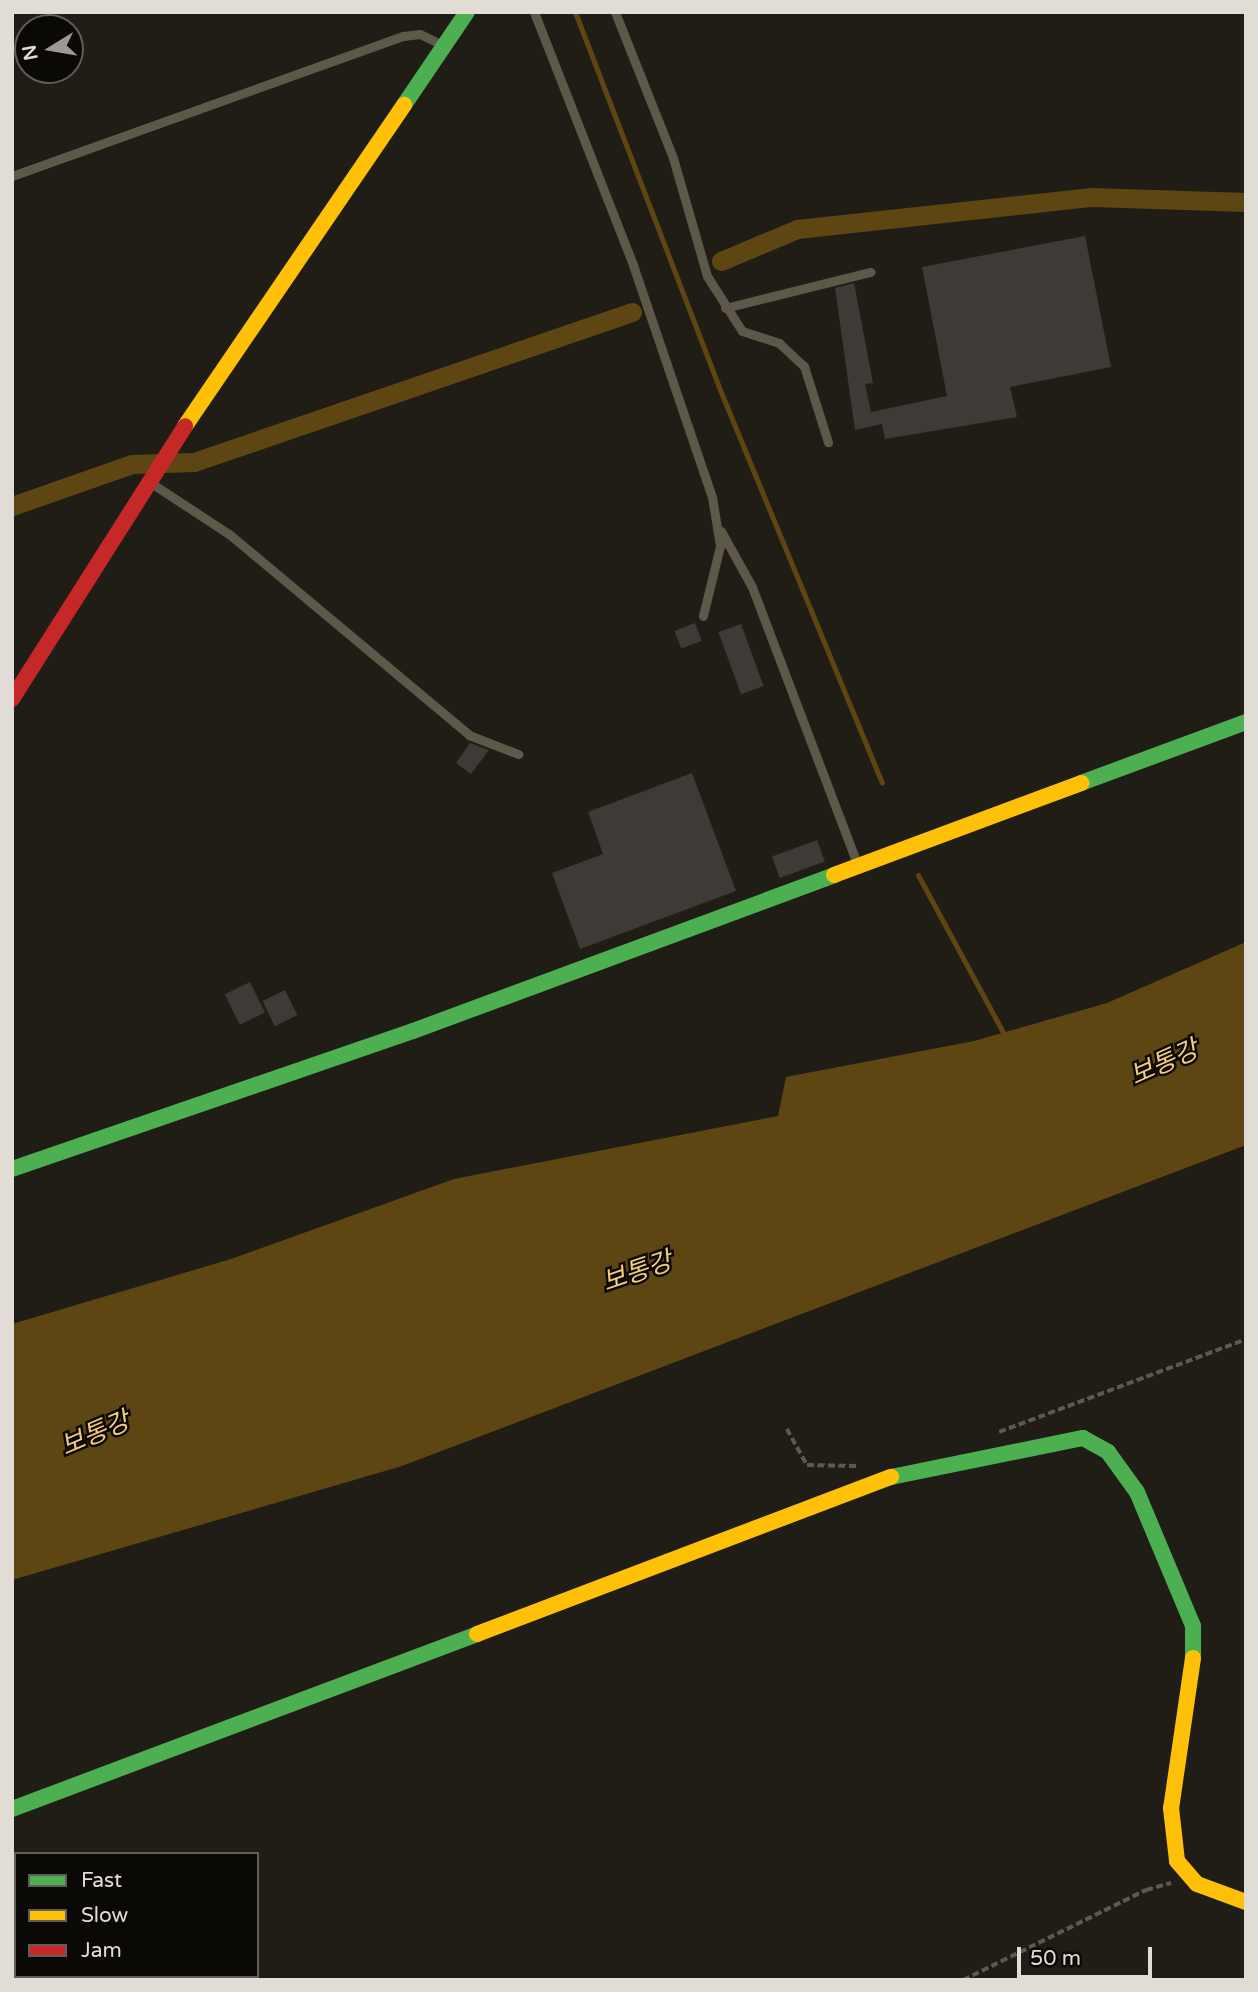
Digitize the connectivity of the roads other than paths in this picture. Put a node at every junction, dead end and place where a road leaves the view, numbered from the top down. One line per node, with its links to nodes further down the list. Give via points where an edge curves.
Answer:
1 (467, 12): 4 (main road)
2 (534, 12): 10 (lane, via 633,265)
3 (615, 12): 7 (lane, via 673,158 707,276)
4 (444, 45): 5 (lane, via 420,34 403,36); 9 (main road)
5 (12, 176)
6 (871, 271): 7 (lane)
7 (725, 308): 8 (lane, via 742,331 779,343 804,366)
8 (828, 442)
9 (150, 482): 12 (main road); 14 (lane, via 229,534 469,735)
10 (719, 529): 11 (lane); 15 (lane, via 752,587)
11 (703, 616)
12 (12, 699)
13 (1246, 722): 15 (main road)
14 (518, 754)
15 (858, 866): 16 (main road, via 413,1031)
16 (12, 1169)
17 (12, 1809): 18 (main road, via 892,1477 1083,1438 1108,1452 1137,1492 1193,1626 1193,1669 1170,1829 1177,1861 1190,1880)
18 (1246, 1902)

